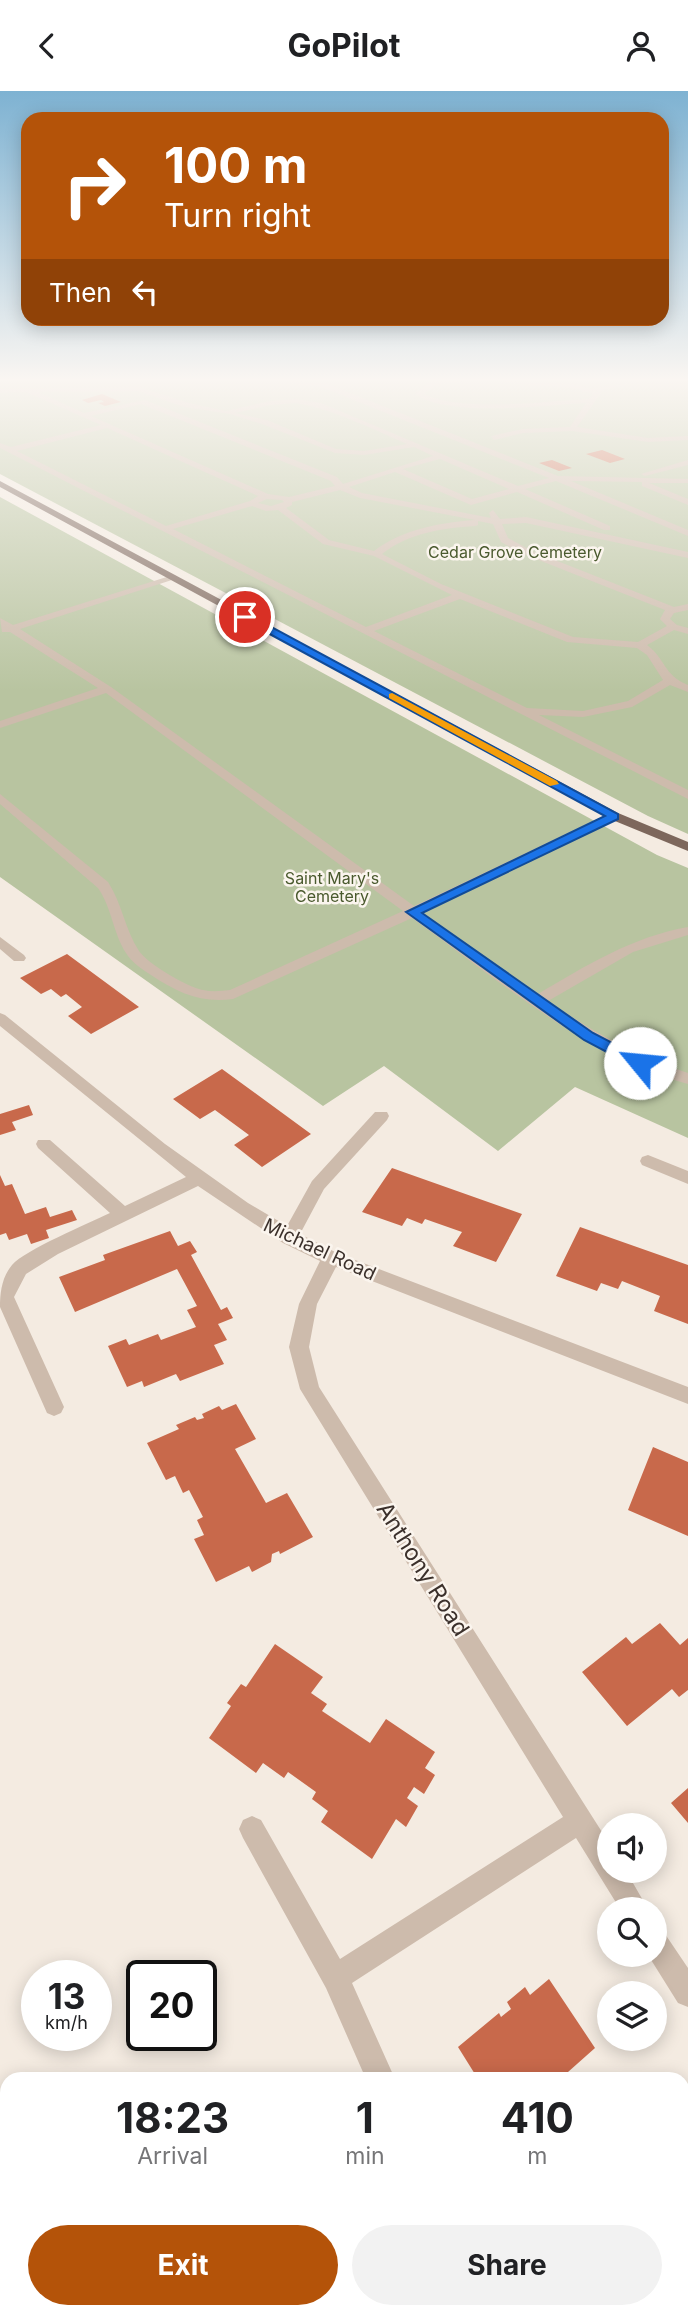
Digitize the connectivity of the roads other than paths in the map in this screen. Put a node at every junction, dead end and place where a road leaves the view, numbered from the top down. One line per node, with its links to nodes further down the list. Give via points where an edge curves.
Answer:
1 (2, 485): 23 (main road)
2 (78, 485): 18 (street)
3 (241, 485): 12 (street)
4 (347, 485): 10 (street)
5 (432, 485): 13 (street)
6 (510, 485): 11 (street)
7 (534, 485): 11 (street)
8 (573, 485): 19 (street)
9 (648, 485): 14 (street)
10 (341, 487): 16 (street); 17 (street, via 360,495)
11 (520, 489): 13 (street); 20 (street, via 609,529)
12 (266, 496): 15 (street); 16 (street)
13 (471, 502): 17 (street, via 495,514)
14 (688, 502)
15 (253, 503): 16 (street, via 263,508); 18 (street)
16 (284, 504): 21 (street, via 326,542)
17 (496, 522): 20 (street, via 526,520); 21 (street, via 425,530 388,543); 26 (street, via 504,540 529,553)
18 (165, 529): 30 (street)
19 (688, 533)
20 (616, 538): 22 (street)
21 (376, 554): 24 (street)
22 (688, 555)
23 (173, 578): 29 (street); 43 (main road)
24 (461, 595): 30 (street); 33 (street, via 571,640)
25 (688, 607): 26 (street)
26 (673, 610): 28 (street, via 665,618)
27 (0, 621): 29 (street)
28 (673, 627): 31 (street); 33 (street)
29 (12, 629): 32 (street); 35 (street)
30 (366, 631): 37 (street)
31 (688, 631)
32 (0, 632)
33 (640, 645): 34 (street, via 651,653)
34 (669, 681): 36 (street); 38 (street, via 632,704)
35 (107, 689): 39 (street); 45 (street)
36 (688, 689)
37 (523, 711): 38 (street); 40 (street)
38 (583, 715): 40 (street)
39 (0, 725)
40 (572, 736): 41 (street)
41 (688, 795)
42 (0, 798): 45 (street, via 103,885 115,901 135,957 188,992 214,998 233,994)
43 (614, 816): 44 (main road); 45 (street)
44 (688, 847)
45 (413, 912): 49 (street)
46 (688, 931): 49 (street, via 659,935 617,954)
47 (0, 941): 48 (street)
48 (19, 958)
49 (537, 1001): 51 (street, via 640,1063)
50 (0, 1018): 55 (street, Michael Road)
51 (688, 1079)
52 (381, 1116): 58 (street, via 318,1185)
53 (44, 1144): 57 (street)
54 (648, 1161): 56 (street)
55 (198, 1178): 57 (street); 58 (street, Michael Road)
56 (688, 1178)
57 (123, 1214): 61 (street, via 19,1269 5,1297)
58 (289, 1238): 59 (street, Michael Road)
59 (331, 1258): 60 (street, Michael Road); 62 (street, Anthony Road, via 308,1304 299,1347 310,1389)
60 (688, 1396)
61 (54, 1407)
62 (580, 1821): 64 (street, Anthony Road); 66 (street)
63 (252, 1829): 66 (street)
64 (597, 1848)
65 (667, 1960): 67 (street)
66 (336, 1978): 68 (street)
67 (688, 1993)
68 (378, 2072)

